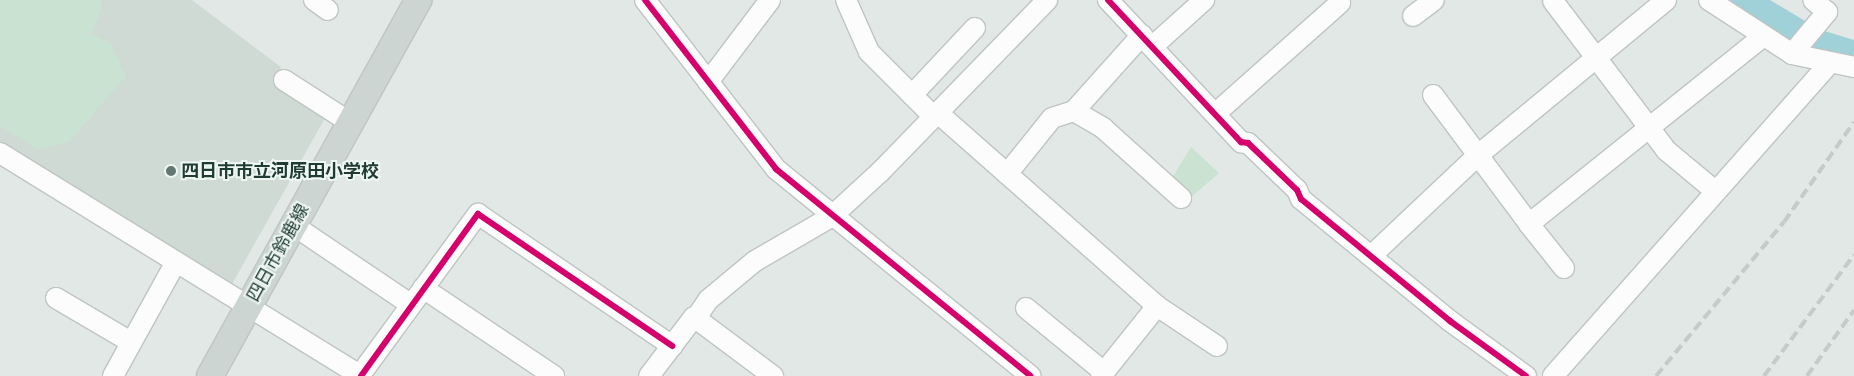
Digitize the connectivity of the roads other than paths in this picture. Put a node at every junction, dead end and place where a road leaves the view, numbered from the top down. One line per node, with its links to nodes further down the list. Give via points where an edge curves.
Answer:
1 (418, 0): 29 (main road, 四日市鈴鹿線)
2 (645, 0): 23 (street)
3 (770, 0): 23 (street)
4 (846, 0): 24 (street, via 869,52)
5 (1047, 0): 28 (street)
6 (1108, 0): 17 (street)
7 (1204, 0): 17 (street)
8 (1434, 0): 14 (street)
9 (1666, 0): 19 (street)
10 (1709, 0): 16 (street)
11 (1813, 0): 18 (street, via 1826,12)
12 (1553, 1): 19 (street)
13 (1340, 2): 27 (street)
14 (1413, 16)
15 (975, 28): 24 (street)
16 (1762, 37): 18 (street); 30 (street)
17 (1148, 40): 26 (street); 27 (street)
18 (1800, 44): 20 (street)
19 (1595, 58): 30 (street); 32 (street)
20 (1829, 64): 21 (street); 34 (street)
21 (1854, 67)
22 (284, 80): 29 (street)
23 (708, 82): 36 (street, via 776,169)
24 (912, 95): 28 (street)
25 (1433, 95): 32 (street)
26 (1074, 111): 33 (street, via 1052,118); 35 (street, via 1103,128)
27 (1216, 113): 39 (street, via 1241,142 1298,190 1301,199)
28 (936, 115): 33 (street); 36 (street)
29 (351, 123): 38 (main road, 四日市鈴鹿線)
30 (1648, 128): 34 (street, via 1667,151); 37 (street)
31 (0, 153): 40 (street)
32 (1477, 156): 37 (street); 39 (street)
33 (1007, 174): 45 (street)
34 (1714, 190): 61 (street)
35 (1181, 198)
36 (831, 217): 48 (street, via 754,261 708,300); 59 (street)
37 (1529, 224): 41 (street)
38 (293, 225): 44 (street); 46 (main road, 四日市鈴鹿線)
39 (1371, 256): 60 (street)
40 (176, 262): 46 (street); 49 (street)
41 (1564, 268)
42 (423, 288): 44 (street); 50 (street, via 478,214); 56 (street)
43 (56, 298): 49 (street)
44 (410, 304): 55 (street)
45 (1157, 306): 51 (street); 52 (street)
46 (248, 307): 54 (main road, 四日市鈴鹿線); 55 (street)
47 (1026, 308): 52 (street)
48 (696, 318): 50 (street); 58 (street)
49 (131, 342): 53 (street)
50 (672, 346): 57 (street)
51 (1217, 346)
52 (1102, 374)
53 (113, 376)
54 (210, 376)
55 (361, 376)
56 (554, 376)
57 (648, 376)
58 (773, 376)
59 (1031, 376)
60 (1526, 376)
61 (1553, 376)

